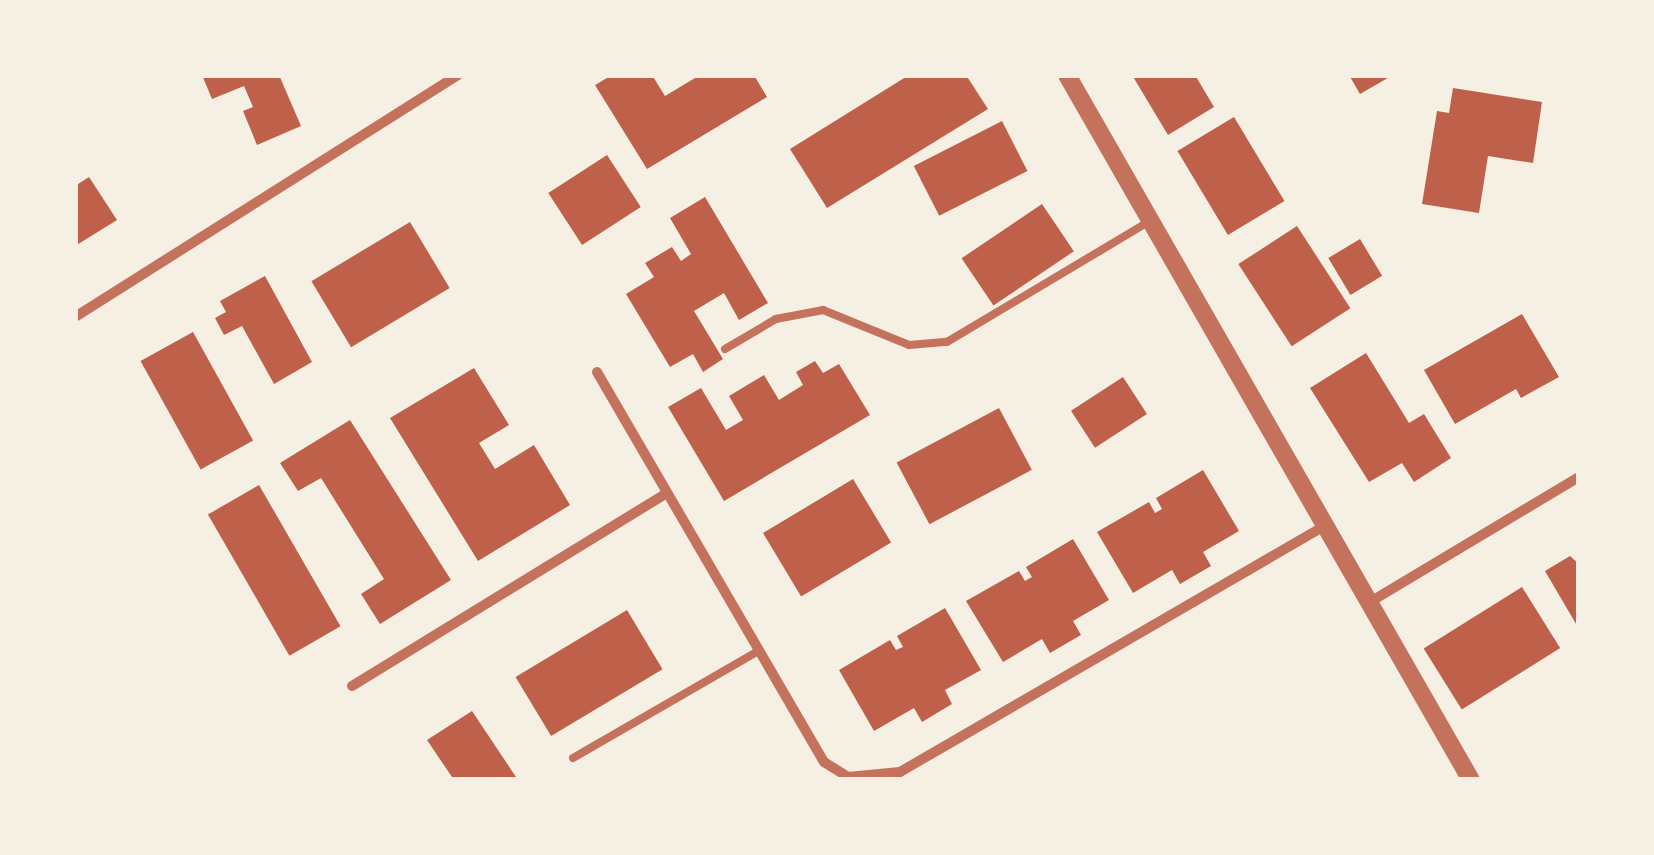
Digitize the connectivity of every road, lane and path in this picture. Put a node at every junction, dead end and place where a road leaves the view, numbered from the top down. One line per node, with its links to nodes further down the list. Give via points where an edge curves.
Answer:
1 (458, 75): 4 (street)
2 (1067, 75): 3 (street)
3 (1151, 220): 5 (lane, via 947,342 909,345 824,310 776,319); 9 (street)
4 (75, 317)
5 (724, 348)
6 (596, 372): 8 (street)
7 (1579, 477): 10 (street)
8 (666, 493): 11 (street); 12 (street)
9 (1326, 525): 10 (street); 11 (street, via 885,777 859,780 832,771)
10 (1370, 602): 14 (street)
11 (758, 651): 13 (lane)
12 (352, 686)
13 (573, 758)
14 (1472, 780)

